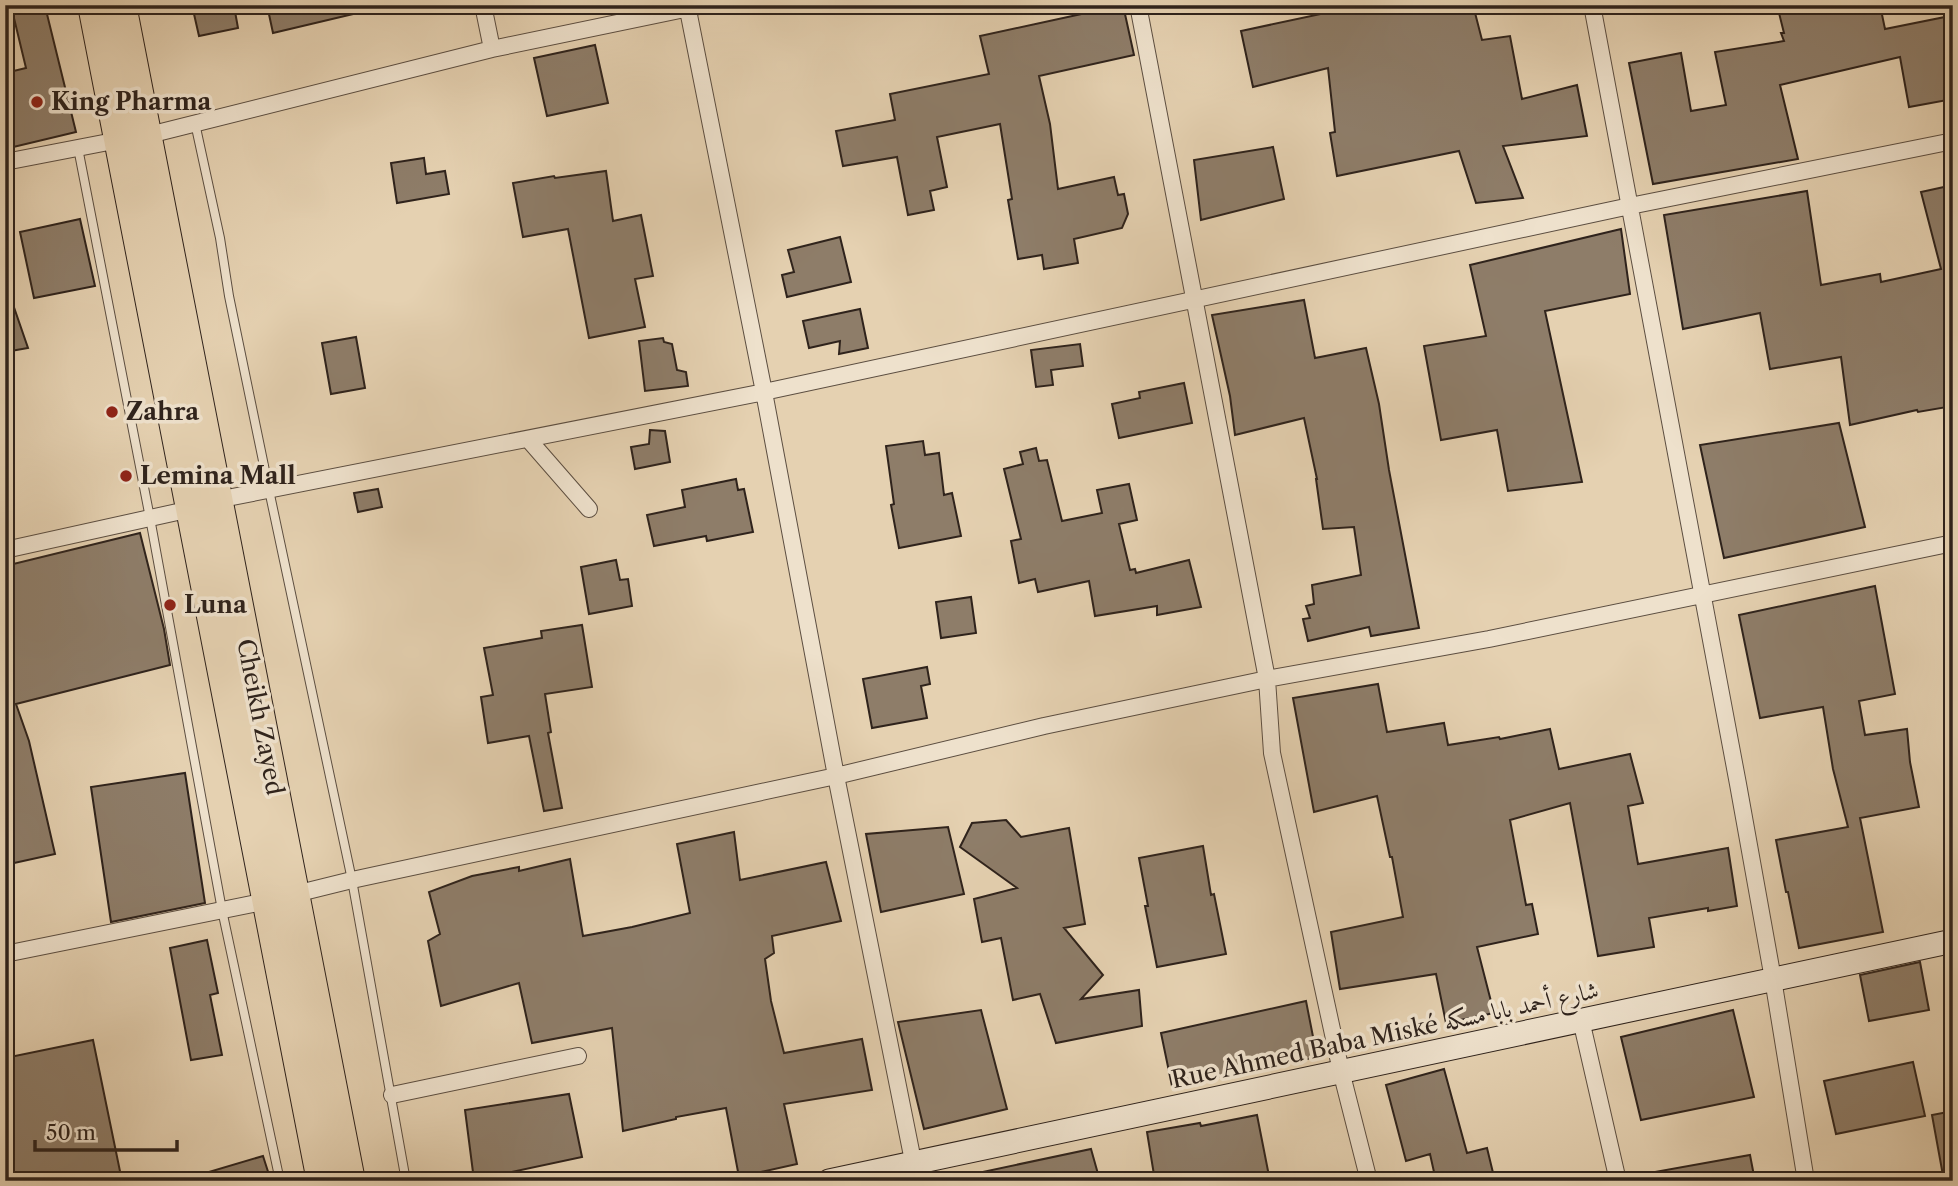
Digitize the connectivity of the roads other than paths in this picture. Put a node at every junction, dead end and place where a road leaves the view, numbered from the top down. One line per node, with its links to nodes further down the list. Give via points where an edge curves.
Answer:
1 (93, 5): 10 (highway, Cheikh Zayed)
2 (121, 5): 10 (highway, Cheikh Zayed)
3 (483, 5): 8 (street)
4 (704, 5): 7 (street)
5 (1138, 5): 15 (street)
6 (1592, 5): 14 (street)
7 (687, 7): 8 (street); 16 (street)
8 (492, 49): 9 (street)
9 (195, 122): 10 (street); 18 (lane)
10 (132, 138): 12 (street); 19 (highway, Cheikh Zayed)
11 (1953, 141): 14 (street)
12 (78, 148): 13 (street); 21 (lane)
13 (5, 162)
14 (1630, 206): 15 (street); 24 (street)
15 (1196, 300): 16 (street); 25 (street)
16 (764, 392): 17 (street); 26 (street)
17 (528, 439): 18 (street); 20 (street)
18 (269, 490): 19 (street); 27 (lane)
19 (204, 505): 21 (street); 28 (highway, Cheikh Zayed)
20 (589, 509)
21 (150, 518): 23 (street); 29 (lane)
22 (1953, 543): 24 (street)
23 (5, 550)
24 (1703, 595): 25 (street); 32 (street)
25 (1267, 679): 26 (street); 35 (street, via 1272,753)
26 (836, 776): 27 (street); 37 (street)
27 (352, 880): 28 (street); 36 (lane)
28 (281, 898): 29 (street); 39 (highway, Cheikh Zayed); 40 (highway, Cheikh Zayed)
29 (222, 910): 31 (street); 38 (lane)
30 (1953, 941): 32 (street, Rue Ahmed Baba Miské شارع أحمد بابا مسكه)
31 (5, 954)
32 (1773, 979): 33 (street, Rue Ahmed Baba Miské شارع أحمد بابا مسكه); 45 (street)
33 (1581, 1020): 35 (street, Rue Ahmed Baba Miské شارع أحمد بابا مسكه); 44 (street)
34 (578, 1056): 36 (street)
35 (1341, 1071): 37 (street, Rue Ahmed Baba Miské شارع أحمد بابا مسكه); 43 (street)
36 (392, 1095): 41 (lane)
37 (915, 1172): 42 (street, Rue Ahmed Baba Miské شارع أحمد بابا مسكه)
38 (280, 1181)
39 (321, 1181)
40 (350, 1181)
41 (406, 1181)
42 (829, 1181)
43 (1369, 1181)
44 (1618, 1181)
45 (1806, 1181)

